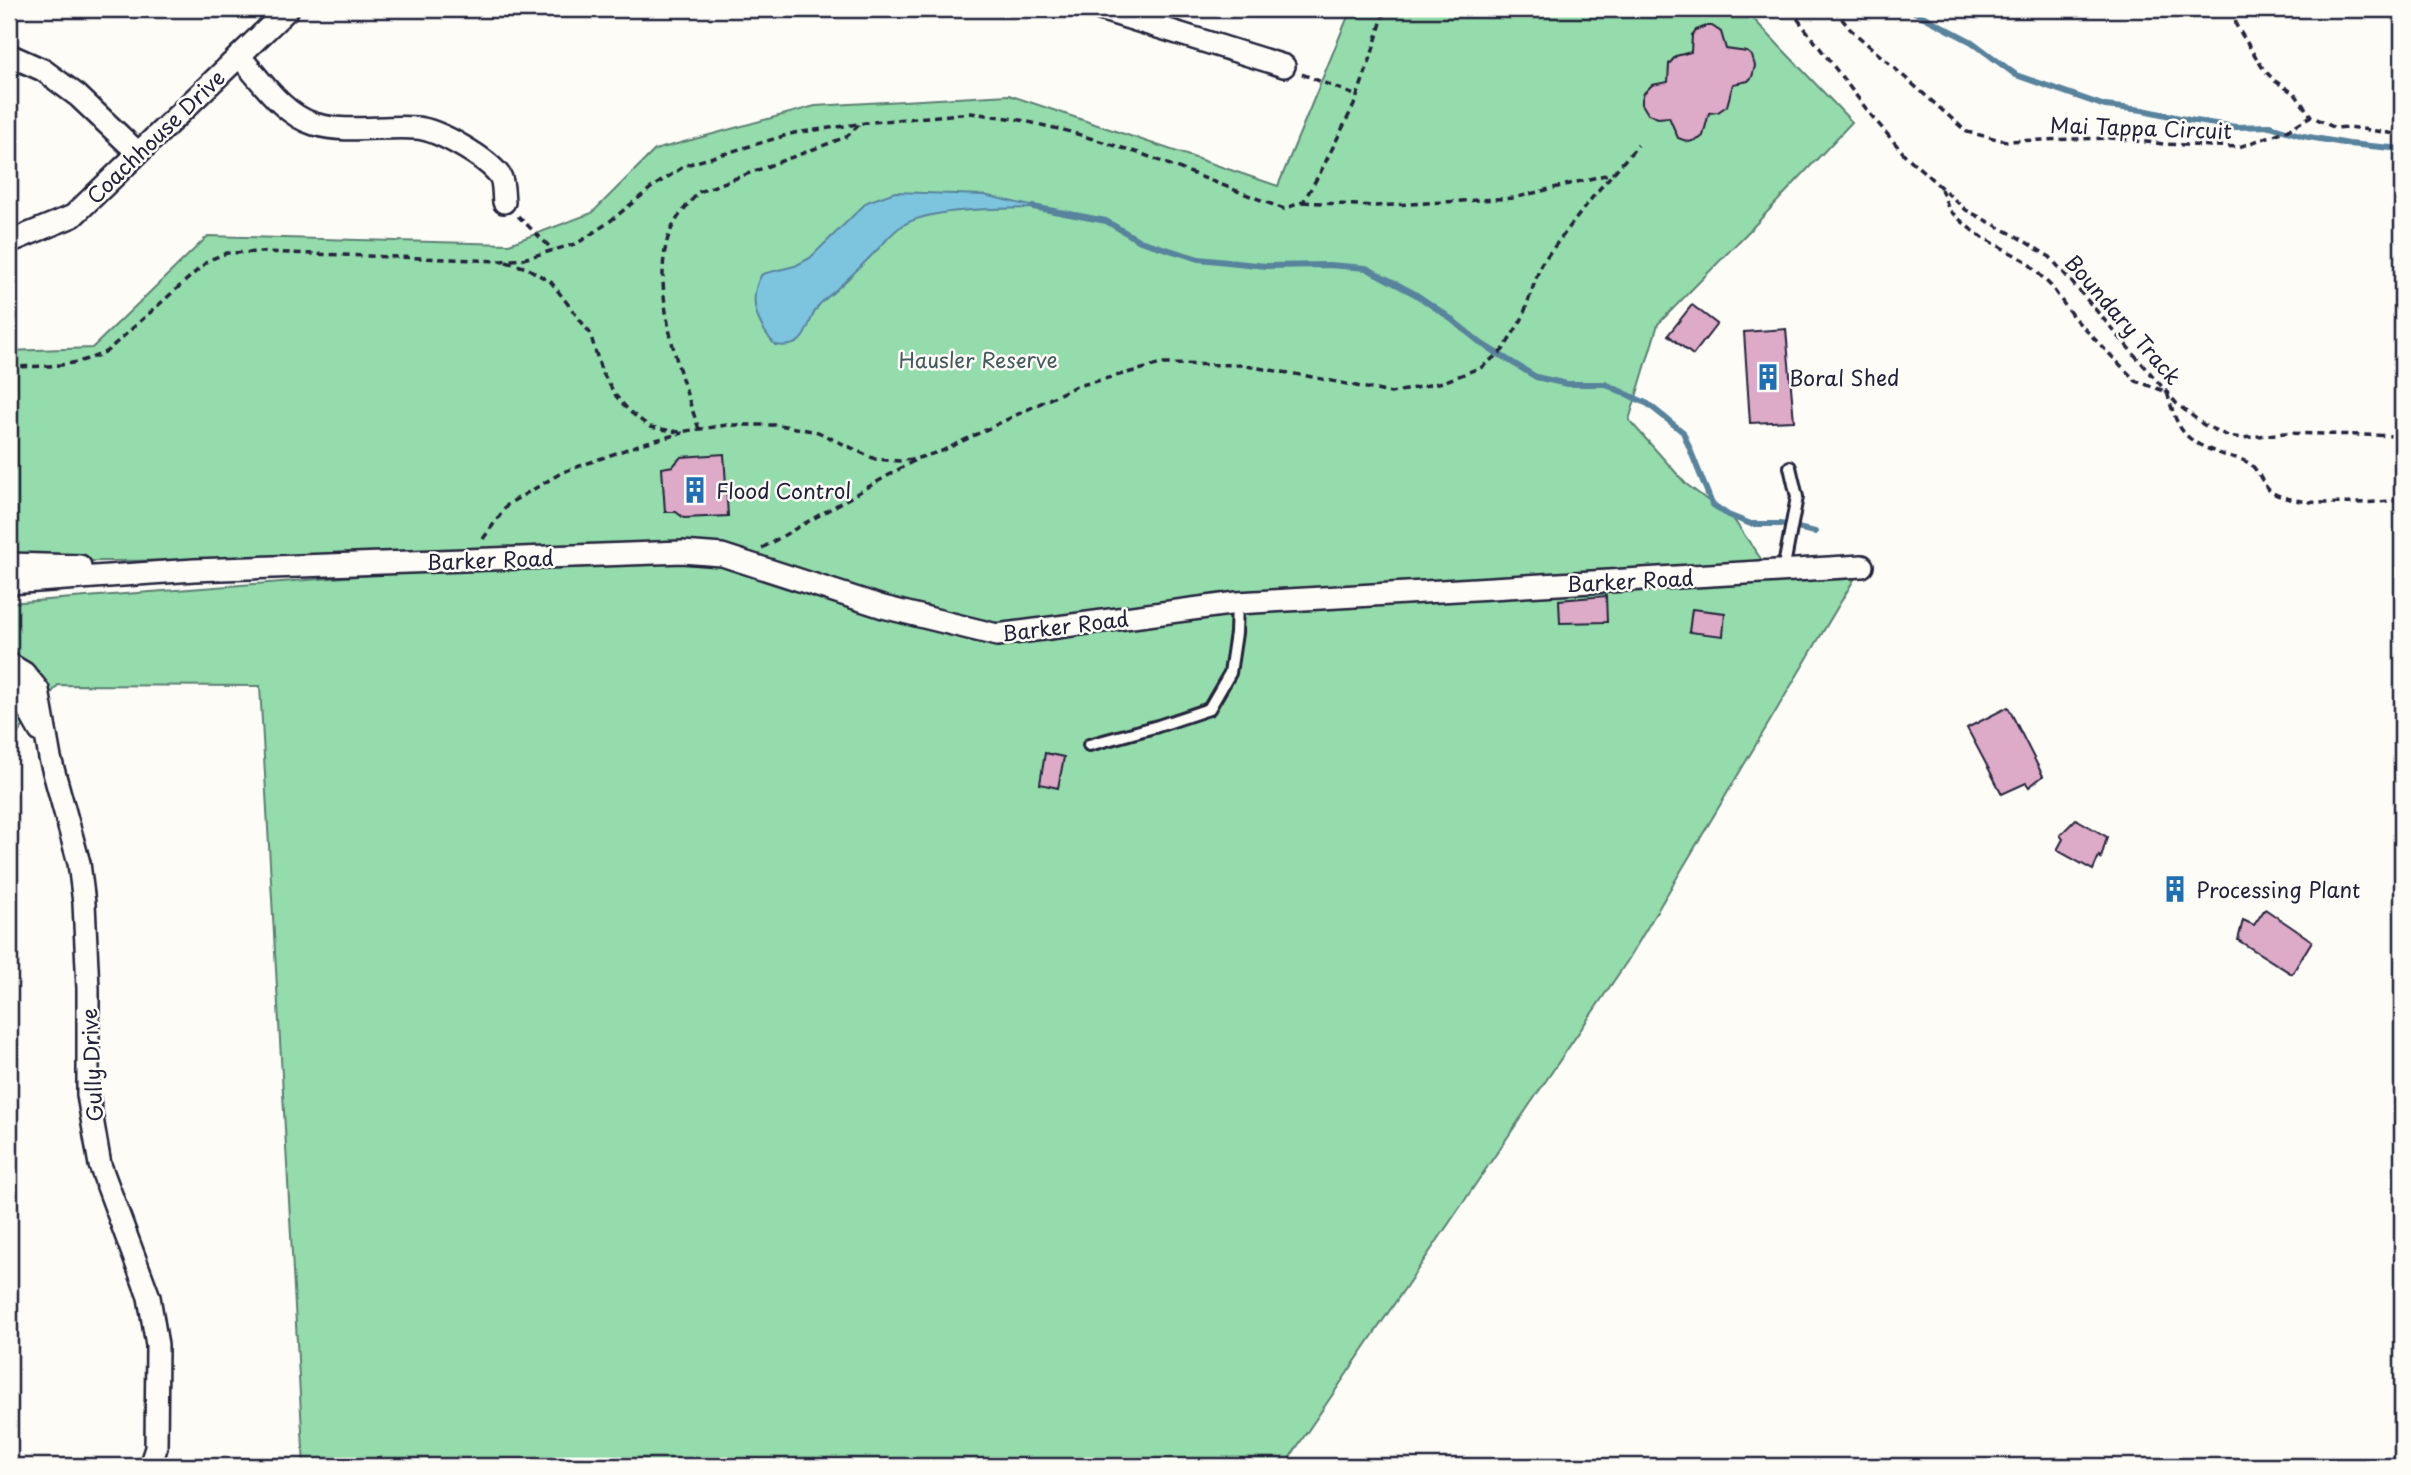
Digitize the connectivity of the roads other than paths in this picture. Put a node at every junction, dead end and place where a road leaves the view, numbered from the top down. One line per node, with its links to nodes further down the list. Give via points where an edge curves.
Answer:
1 (288, 9): 4 (street, Coachhouse Drive)
2 (1100, 9): 5 (street)
3 (9, 55): 6 (street, via 52,76)
4 (239, 56): 6 (street, Coachhouse Drive); 7 (street, via 288,110 313,123 346,130 419,128 450,140 501,178)
5 (1284, 66)
6 (138, 153): 8 (street, Coachhouse Drive, via 73,216)
7 (505, 202)
8 (9, 242)
9 (1790, 467): 13 (lane, via 1797,498)
10 (9, 564): 12 (street, Barker Road)
11 (1862, 566): 13 (street, Barker Road)
12 (194, 570): 14 (street, Barker Road); 15 (street, Barker Road, via 682,552 722,555 883,607 997,635)
13 (1783, 571): 15 (street, Barker Road)
14 (9, 583)
15 (1237, 603): 19 (lane, via 1230,673 1209,709)
16 (9, 664): 18 (street, Gully Drive, via 38,690)
17 (9, 687): 18 (street, Gully Drive, via 17,690)
18 (46, 742): 20 (street, Gully Drive, via 79,863 88,989 88,1095 100,1165 149,1297 157,1345 156,1448)
19 (1089, 745)
20 (150, 1466)

